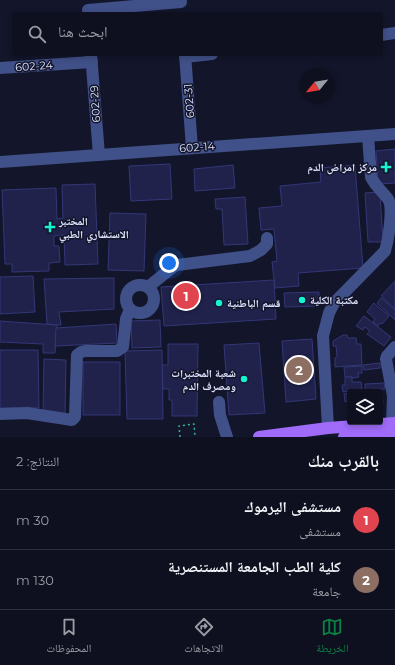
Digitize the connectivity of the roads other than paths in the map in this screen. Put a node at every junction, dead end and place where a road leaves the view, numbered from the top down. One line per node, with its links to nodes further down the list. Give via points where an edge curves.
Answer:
1 (181, 1): 2 (street); 3 (street)
2 (88, 8)
3 (182, 12)
4 (395, 33): 5 (street)
5 (383, 35)
6 (185, 56): 11 (street, 602-31)
7 (92, 58): 8 (street, 602-24); 12 (street, 602-29)
8 (0, 68)
9 (395, 134): 10 (street, 602-14)
10 (368, 136): 11 (street, 602-14); 21 (street, via 371,178 391,206 387,244 385,251 334,303 324,326)
11 (192, 148): 12 (street, 602-14)
12 (99, 155): 13 (street, 602-14)
13 (0, 162)
14 (267, 238): 15 (street, via 267,244 250,256 172,266)
15 (148, 287): 16 (street, via 135,285 128,291 126,300); 16 (street, via 154,294 152,307 139,313)
16 (130, 309): 19 (street, via 121,349 85,351 78,355 75,417 72,420 27,414)
17 (395, 347): 20 (street, via 386,358 393,396)
18 (218, 402): 22 (street)
19 (0, 414)
20 (394, 426): 21 (main road); 24 (main road)
21 (328, 428): 23 (main road)
22 (227, 437)
23 (260, 437)
24 (344, 437)

